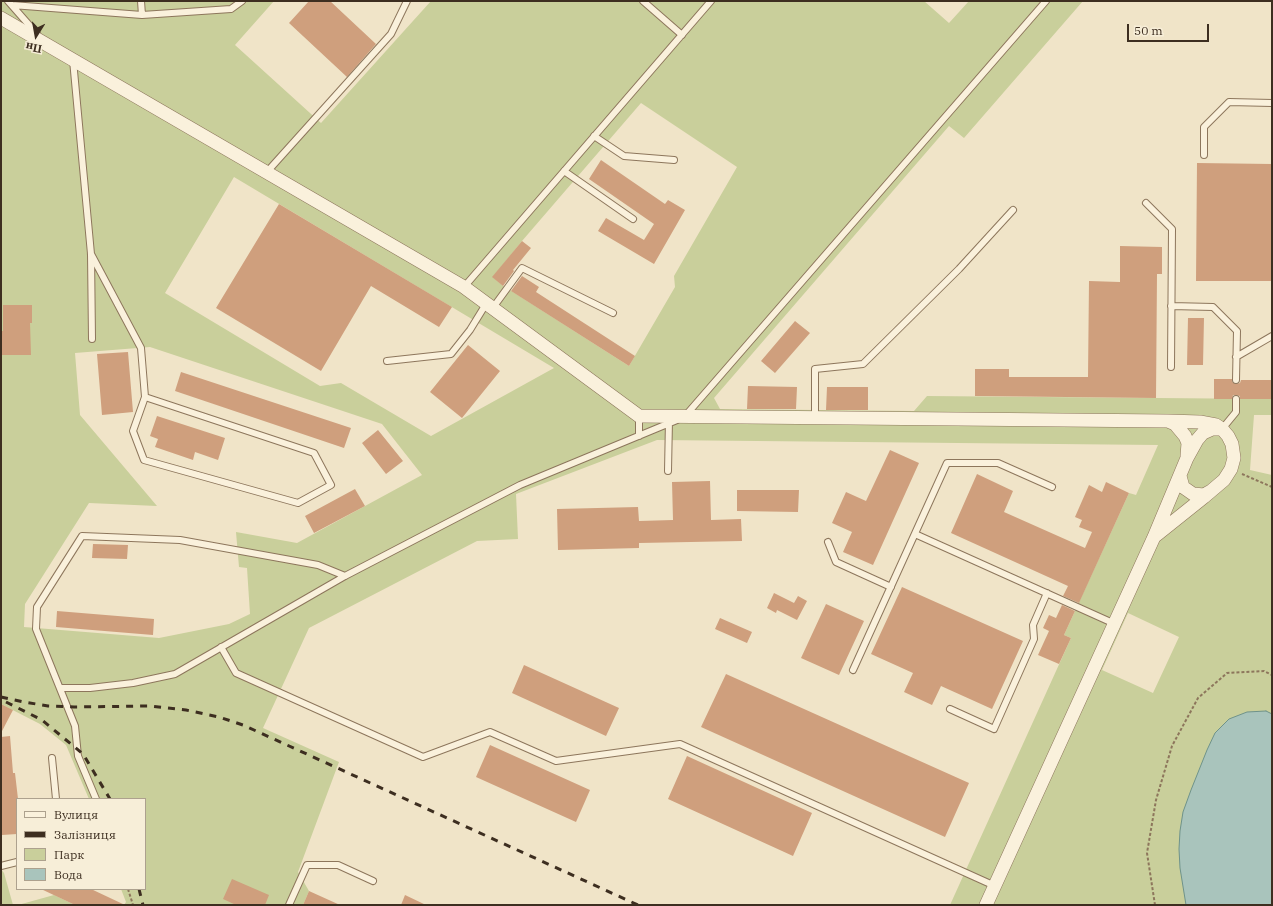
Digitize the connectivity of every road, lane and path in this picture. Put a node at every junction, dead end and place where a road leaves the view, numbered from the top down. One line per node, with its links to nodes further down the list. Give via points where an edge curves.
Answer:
1 (141, 1): 8 (lane)
2 (242, 1): 8 (lane, via 230,9)
3 (407, 1): 18 (lane, via 391,34)
4 (643, 1): 10 (lane)
5 (711, 1): 10 (lane)
6 (1046, 1): 36 (lane)
7 (10, 3): 8 (lane); 11 (lane)
8 (142, 15)
9 (1, 18): 11 (street)
10 (682, 35): 14 (lane)
11 (46, 45): 12 (street)
12 (73, 60): 18 (street); 22 (lane)
13 (1272, 103): 15 (lane, via 1229,102 1204,127)
14 (594, 136): 16 (lane, via 624,156); 17 (lane)
15 (1204, 155)
16 (674, 160)
17 (564, 171): 21 (lane); 23 (lane)
18 (266, 173): 23 (street)
19 (1146, 203): 25 (lane, via 1172,229)
20 (1013, 210): 37 (lane, via 959,269 863,364 815,369)
21 (633, 218)
22 (91, 254): 28 (lane); 33 (lane, via 141,348)
23 (464, 288): 24 (street)
24 (489, 306): 26 (lane, via 522,268); 30 (lane, via 451,354); 35 (street)
25 (1171, 306): 29 (lane, via 1213,307 1236,331); 31 (lane)
26 (613, 314)
27 (1272, 336): 29 (lane)
28 (92, 339)
29 (1236, 357): 32 (lane)
30 (387, 361)
31 (1171, 367)
32 (1236, 380)
33 (145, 397): 33 (lane, via 133,431 144,460 298,503 331,485 314,454)
34 (1236, 399): 40 (lane, via 1236,412)
35 (639, 416): 38 (street); 41 (lane)
36 (685, 417): 37 (street); 38 (street)
37 (815, 418): 39 (street)
38 (669, 420): 41 (lane); 44 (lane)
39 (1168, 421): 40 (street, via 1200,422); 42 (street, via 1175,424 1185,436 1188,443)
40 (1222, 429): 42 (street, via 1212,429 1203,433); 43 (street, via 1234,451)
41 (638, 436): 52 (lane, via 520,484)
42 (1187, 458): 45 (street)
43 (1231, 469): 47 (path); 48 (street, via 1224,480)
44 (668, 471)
45 (1180, 476): 48 (street, via 1183,487 1192,494 1204,495); 50 (street)
46 (1052, 487): 49 (lane, via 998,463 947,463)
47 (1272, 487)
48 (1209, 492): 50 (street)
49 (915, 534): 53 (lane); 54 (lane)
50 (1154, 537): 55 (street)
51 (828, 542): 53 (lane, via 836,562)
52 (345, 576): 56 (lane); 59 (lane, via 309,563 180,540 82,536 37,607 36,628)
53 (891, 587): 57 (lane)
54 (1047, 593): 55 (lane); 60 (lane, via 1033,625 1034,640 994,729)
55 (1115, 624): 67 (street)
56 (221, 648): 59 (lane, via 175,674 133,683 90,688); 67 (lane, via 236,673 423,757 490,732 556,761 680,744)
57 (853, 670)
58 (1272, 675): 72 (path, via 1264,671 1227,673 1198,698 1172,746 1156,800 1147,853)
59 (60, 688): 63 (lane, via 75,726 78,756)
60 (950, 709)
61 (52, 758): 62 (lane)
62 (56, 798)
63 (96, 798)
64 (16, 862): 65 (lane)
65 (1, 866)
66 (373, 881): 70 (lane, via 338,865 307,865)
67 (995, 886): 71 (street)
68 (128, 890): 69 (path)
69 (134, 905)
70 (289, 905)
71 (986, 905)
72 (1155, 905)

